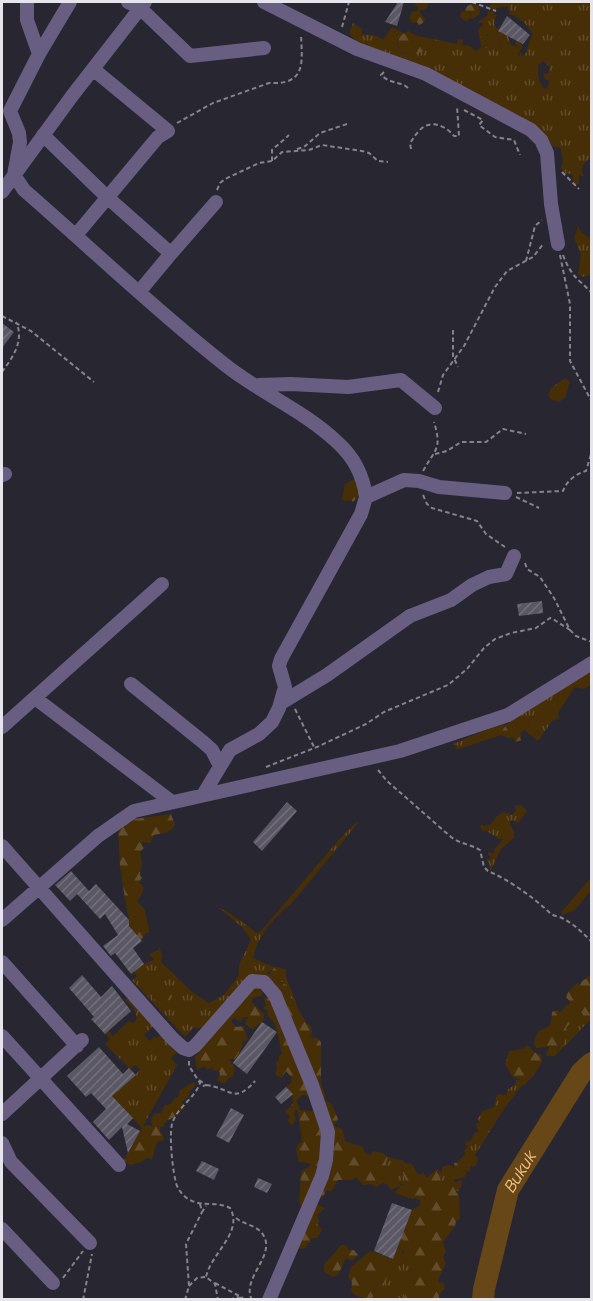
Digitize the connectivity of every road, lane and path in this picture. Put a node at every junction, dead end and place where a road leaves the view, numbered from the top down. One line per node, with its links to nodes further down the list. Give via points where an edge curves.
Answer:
1 (27, 2): 11 (street, via 27,21)
2 (70, 2): 11 (street)
3 (264, 2): 8 (street)
4 (349, 2): 9 (path, via 342,22)
5 (472, 2): 7 (path)
6 (138, 4): 10 (street, via 190,56); 12 (street)
7 (496, 11)
8 (300, 20): 9 (street); 14 (path, via 302,62 297,77 213,102)
9 (342, 41): 26 (street, via 426,74 531,130 547,153)
10 (264, 48)
11 (39, 54): 22 (street, via 10,111 20,142)
12 (93, 69): 14 (street); 15 (street)
13 (347, 124): 18 (path, via 320,133)
14 (168, 131): 24 (street, via 158,137)
15 (43, 135): 22 (street); 24 (street)
16 (289, 135): 20 (path, via 272,150)
17 (411, 148): 19 (path, via 410,143 422,127 442,126 459,136 457,102 466,112 483,120 479,125 492,135 514,140)
18 (294, 150): 20 (path, via 282,152); 21 (path, via 325,144 369,153 378,161)
19 (520, 155)
20 (272, 161): 25 (path, via 225,179 220,183)
21 (388, 162)
22 (14, 175): 23 (street); 27 (street, via 24,190)
23 (2, 192)
24 (107, 197): 27 (street); 29 (street)
25 (216, 202): 29 (street)
26 (554, 218): 28 (street); 30 (path, via 544,246); 30 (path, via 544,218 536,226)
27 (76, 235): 31 (street)
28 (558, 244): 32 (path, via 570,272); 41 (path, via 570,304 570,361)
29 (170, 252): 31 (street)
30 (526, 261): 36 (path, via 507,271 495,287)
31 (139, 292): 40 (street, via 226,366)
32 (591, 293)
33 (2, 316): 34 (path)
34 (16, 322): 38 (path, via 19,341); 39 (path)
35 (453, 330): 36 (path)
36 (454, 358): 37 (path); 42 (path, via 443,375)
37 (458, 367)
38 (2, 372)
39 (94, 382)
40 (257, 385): 42 (street, via 348,387 401,380); 48 (street, via 337,442 358,467)
41 (591, 402)
42 (435, 408): 45 (path, via 439,439)
43 (526, 434): 45 (path, via 503,429 486,442 461,442)
44 (591, 451): 47 (path, via 586,471 565,484 563,492)
45 (435, 454): 46 (path)
46 (417, 481): 47 (street); 48 (street, via 404,480)
47 (505, 493): 49 (path)
48 (366, 497): 56 (street, via 361,514 281,659)
49 (539, 508)
50 (514, 556): 56 (street, via 506,574 489,577 451,600 410,616)
51 (162, 584): 55 (street)
52 (570, 630): 58 (path, via 549,618 536,628 495,639 448,685)
53 (591, 663): 59 (street, via 508,715)
54 (131, 684): 60 (street, via 212,750)
55 (34, 698): 57 (street); 63 (street)
56 (285, 700): 58 (path); 60 (street, via 272,722 230,750)
57 (2, 727)
58 (314, 748): 61 (path)
59 (368, 758): 62 (street); 67 (path, via 387,781 451,837 480,850 488,871 551,915 564,919)
60 (220, 766): 62 (street)
61 (260, 770)
62 (202, 795): 63 (street)
63 (172, 802): 65 (street, via 134,811 117,821)
64 (2, 846): 65 (street)
65 (39, 887): 66 (street); 70 (street)
66 (2, 920)
67 (591, 942)
68 (2, 962): 71 (street, via 80,1043)
69 (4, 1042): 71 (street)
70 (183, 1048): 72 (path); 97 (street, via 195,1046 252,981 258,980 275,995 312,1085 328,1132 326,1160)
71 (41, 1078): 76 (street); 78 (street)
72 (199, 1080): 74 (path); 75 (path)
73 (255, 1080): 74 (path, via 239,1094)
74 (206, 1085): 75 (path)
75 (199, 1087): 79 (path, via 180,1108 171,1127 177,1187 189,1200)
76 (2, 1114)
77 (2, 1143): 86 (street, via 10,1162)
78 (119, 1165)
79 (200, 1204): 80 (path); 81 (path)
80 (206, 1204): 81 (path); 82 (path, via 224,1204)
81 (202, 1212): 90 (path, via 186,1244)
82 (235, 1218): 83 (path); 85 (path)
83 (242, 1223): 85 (path); 96 (path, via 263,1233 266,1248 249,1287)
84 (2, 1229): 89 (street)
85 (232, 1231): 87 (path)
86 (89, 1242): 89 (path, via 67,1275); 92 (path, via 93,1260)
87 (206, 1277): 88 (path); 90 (path, via 197,1278)
88 (212, 1281): 91 (path); 94 (path)
89 (53, 1283)
90 (189, 1286): 93 (path)
91 (243, 1298): 95 (path); 96 (path)
92 (82, 1299)
93 (185, 1299)
94 (218, 1299)
95 (230, 1299)
96 (251, 1299)
97 (269, 1299)

